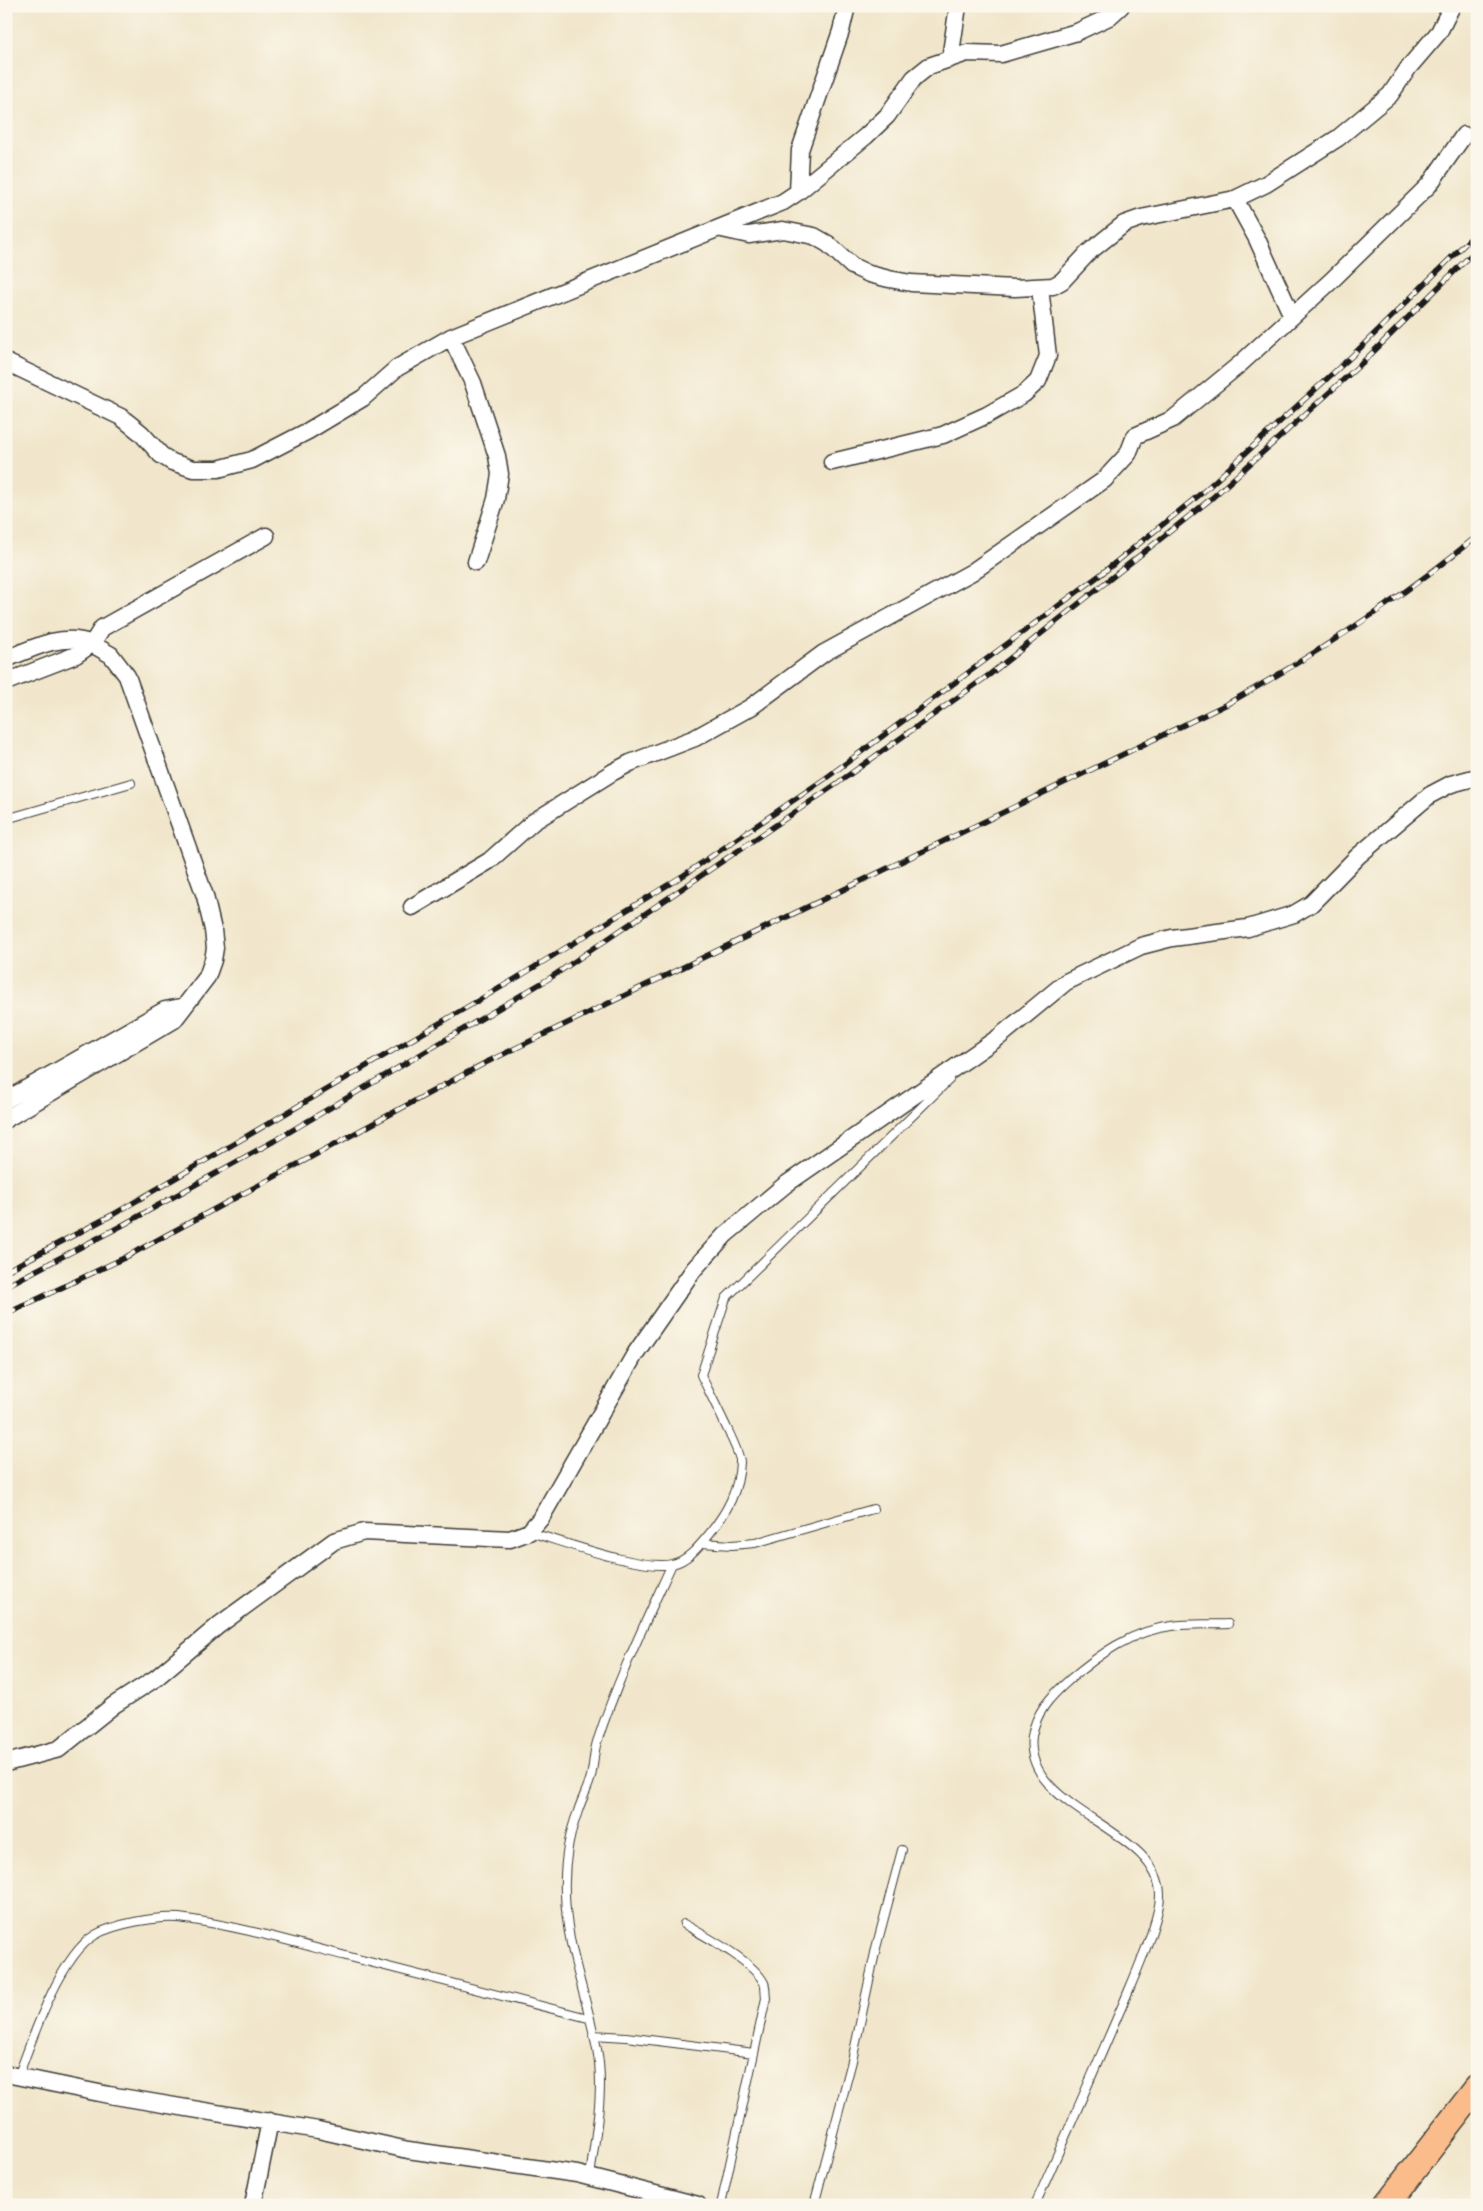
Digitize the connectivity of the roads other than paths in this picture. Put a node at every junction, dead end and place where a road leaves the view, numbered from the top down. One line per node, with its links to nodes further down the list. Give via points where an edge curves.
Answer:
1 (846, 6): 7 (street, via 841,31 800,150)
2 (958, 6): 5 (street)
3 (1121, 6): 5 (street, via 1109,17 1077,32 1002,54 968,54)
4 (1452, 6): 8 (street, via 1439,32 1408,67 1382,104 1338,138 1266,184)
5 (950, 59): 7 (street, via 930,66 914,78 887,116)
6 (1464, 135): 11 (street, via 1429,185)
7 (798, 192): 9 (street)
8 (1235, 199): 10 (street, via 1124,224 1089,252 1062,281); 11 (street)
9 (722, 229): 10 (street, via 749,235 783,230 814,236 852,266 889,279 927,284); 12 (street, via 672,246)
10 (1040, 288): 14 (street, via 1048,356 1038,381 1024,394 943,435)
11 (1292, 316): 23 (street, via 1173,419 1135,436 1128,454 1104,480 972,572 824,653 735,716 695,738 613,772 532,822 489,861)
12 (451, 337): 13 (street, via 397,368 363,398 308,430 252,460 218,470 193,469 172,462 121,417); 16 (street, via 473,382 500,474 496,499)
13 (6, 362)
14 (832, 462)
15 (266, 536): 17 (street, via 102,628)
16 (476, 562)
17 (92, 644): 18 (street, via 66,639); 19 (street, via 76,655); 24 (street, via 110,655 127,676 205,896 213,930 213,960 206,977)
18 (6, 659)
19 (6, 682)
20 (1477, 777): 25 (street, via 1451,784 1430,795 1358,856 1311,904 1294,914 1248,928 1172,938 1141,946 1107,961 1066,982)
21 (131, 783): 22 (lane)
22 (6, 819)
23 (412, 907)
24 (181, 1007): 26 (street, via 165,1010); 27 (street, via 174,1020)
25 (972, 1057): 29 (street, via 785,1185 725,1235 694,1269 635,1354 541,1518); 30 (lane, via 726,1298 701,1375 741,1460 732,1502)
26 (6, 1100)
27 (6, 1119)
28 (872, 1509): 30 (lane, via 755,1543)
29 (529, 1532): 31 (lane, via 624,1560); 33 (street, via 510,1539 364,1532 334,1541 218,1625 156,1678 114,1705 59,1749)
30 (702, 1543): 31 (lane, via 683,1560)
31 (672, 1564): 36 (lane, via 625,1668 596,1744 590,1779 570,1835 564,1893)
32 (1228, 1624): 47 (lane, via 1171,1626 1129,1639 1091,1662 1063,1685 1036,1719 1031,1746 1034,1762 1047,1781 1076,1808 1148,1860 1158,1882 1160,1896 1139,1966)
33 (6, 1763)
34 (902, 1850): 46 (lane)
35 (684, 1924): 38 (lane, via 730,1952 759,1975 765,1984 766,1998)
36 (588, 2018): 37 (lane); 39 (lane, via 306,1946 221,1926 164,1918 122,1925 95,1935 78,1950 66,1967)
37 (593, 2034): 38 (lane); 42 (lane, via 599,2067 600,2102)
38 (754, 2053): 45 (lane)
39 (12, 2076): 41 (street)
40 (1477, 2088): 48 (main road)
41 (270, 2121): 42 (street, via 408,2150); 43 (street)
42 (590, 2177): 44 (street)
43 (253, 2205)
44 (698, 2205)
45 (721, 2205)
46 (814, 2205)
47 (1035, 2205)
48 (1386, 2205)

